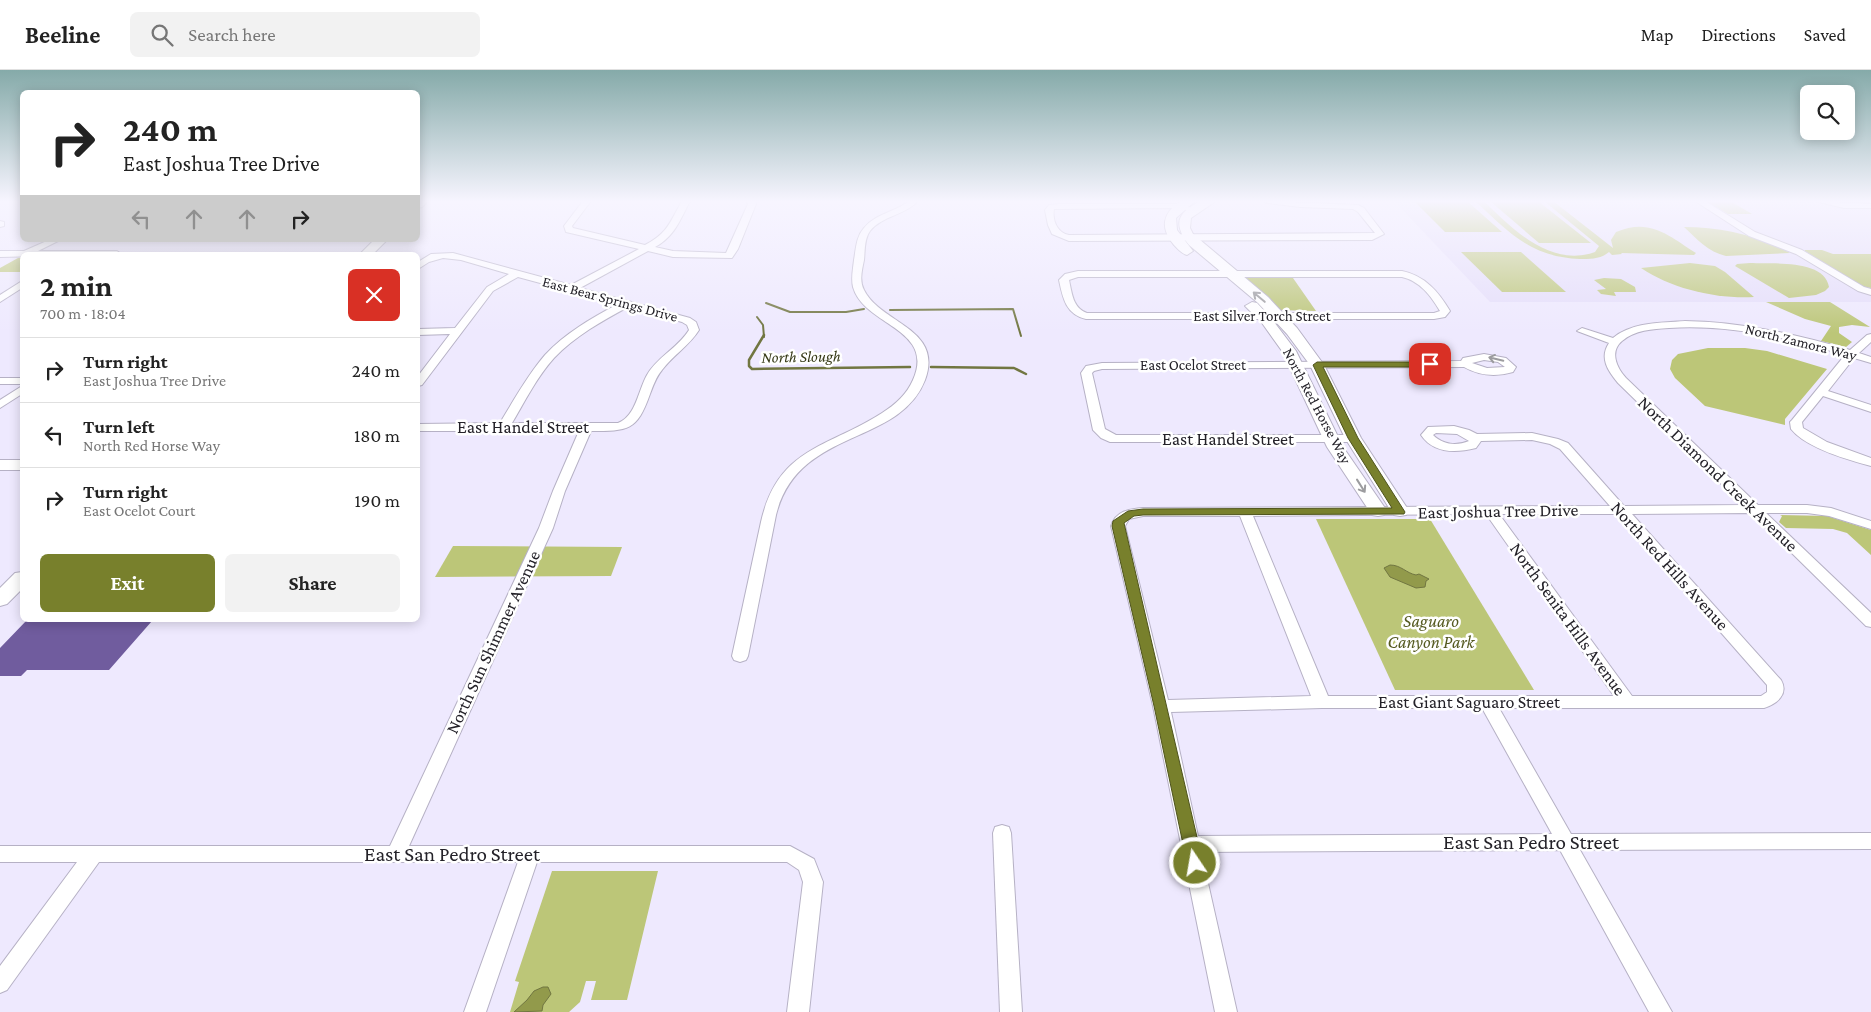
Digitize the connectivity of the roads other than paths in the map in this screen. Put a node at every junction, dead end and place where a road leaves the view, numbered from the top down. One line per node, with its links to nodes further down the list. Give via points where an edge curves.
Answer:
1 (45, 245): 11 (street)
2 (54, 245): 12 (street)
3 (632, 245): 10 (street)
4 (651, 245): 10 (street)
5 (736, 245): 10 (street, via 729,256 683,256)
6 (862, 245): 68 (street, via 857,285 859,292 913,338 923,361 918,380 897,407 812,453 780,486 770,514)
7 (1185, 245): 17 (street, North Red Horse Way, via 1187,251)
8 (1192, 245): 18 (street, North Red Horse Way)
9 (1782, 245): 21 (street)
10 (645, 248): 20 (street)
11 (29, 252)
12 (41, 252)
13 (0, 254): 14 (street)
14 (20, 254)
15 (420, 264): 16 (street, East Bear Springs Drive, via 437,256 460,256)
16 (517, 274): 20 (street, East Bear Springs Drive); 26 (street, via 490,289)
17 (1216, 274): 18 (street); 24 (street, North Red Horse Way); 24 (street, East Silver Torch Street, via 1078,274 1064,280 1071,309 1079,315)
18 (1232, 274): 25 (street, North Red Horse Way, one-way to 18); 25 (street, East Silver Torch Street, via 1410,275 1421,281 1444,308 1444,313 1434,316)
19 (20, 285): 22 (street)
20 (573, 288): 23 (street, East Bear Springs Drive)
21 (1871, 292)
22 (0, 299)
23 (628, 303): 46 (street, East Bear Springs Drive, via 686,320 693,327 693,333 655,371); 48 (street, via 565,342 542,366)
24 (1263, 316): 25 (street, East Silver Torch Street); 36 (street, North Red Horse Way)
25 (1280, 316): 37 (street, North Red Horse Way)
26 (458, 331): 28 (street); 35 (street)
27 (1582, 331): 30 (street)
28 (420, 332)
29 (1871, 337): 31 (street)
30 (1615, 342): 31 (street, North Zamora Way, via 1622,335 1642,328 1674,324 1728,325 1785,335); 59 (street, North Diamond Creek Avenue, via 1610,349 1615,374)
31 (1852, 354): 32 (street, North Zamora Way); 43 (street)
32 (1871, 360)
33 (1466, 364): 37 (street)
34 (420, 365): 35 (street)
35 (431, 365): 39 (street)
36 (1298, 365): 37 (street); 38 (street, East Ocelot Street, via 1102,366); 52 (street, North Red Horse Way)
37 (1317, 365): 50 (street, North Red Horse Way)
38 (1088, 370): 52 (street, East Handel Street, via 1086,376 1099,430 1105,436 1119,439)
39 (420, 380)
40 (0, 381): 41 (street)
41 (20, 381)
42 (20, 390): 44 (street)
43 (1821, 392): 45 (street); 53 (street, via 1796,422 1797,429 1822,445)
44 (0, 405)
45 (1871, 409)
46 (628, 425): 49 (street, East Handel Street)
47 (420, 427): 48 (street, East Handel Street)
48 (504, 427): 49 (street, East Handel Street)
49 (587, 427): 80 (street, North Sun Shimmer Avenue, via 546,528)
50 (1353, 438): 52 (street, East Handel Street); 63 (street, North Red Horse Way)
51 (1474, 438): 58 (street, North Red Hills Avenue, via 1536,438 1557,442)
52 (1331, 439): 62 (street, North Red Horse Way, one-way to 62)
53 (1871, 462)
54 (0, 465): 55 (street)
55 (20, 465)
56 (0, 475): 57 (street)
57 (20, 475)
58 (1619, 509): 59 (street, East Joshua Tree Drive); 61 (street, East Joshua Tree Drive); 69 (street, North Red Hills Avenue, via 1775,684)
59 (1754, 509): 64 (street, East Joshua Tree Drive, via 1818,510); 67 (street, North Diamond Creek Avenue)
60 (1245, 511): 62 (street, East Joshua Tree Drive); 70 (street); 73 (street, East Joshua Tree Drive, via 1143,512 1123,516 1119,521)
61 (1490, 511): 63 (street, East Joshua Tree Drive); 72 (street, North Senita Hills Avenue)
62 (1378, 512): 63 (street, East Joshua Tree Drive)
63 (1400, 512)
64 (1871, 525)
65 (20, 580): 66 (street)
66 (0, 599)
67 (1871, 622)
68 (740, 656)
69 (1775, 695): 72 (street, East Giant Saguaro Street, via 1764,702)
70 (1322, 702): 71 (street, East Giant Saguaro Street); 73 (street, East Giant Saguaro Street)
71 (1487, 702): 72 (street, East Giant Saguaro Street); 76 (street)
72 (1628, 703)
73 (1161, 706): 77 (street)
74 (1002, 832): 85 (street)
75 (1871, 841): 76 (street, East San Pedro Street)
76 (1567, 842): 77 (street, East San Pedro Street); 87 (street)
77 (1191, 844): 86 (street)
78 (0, 854): 79 (street, East San Pedro Street)
79 (94, 854): 80 (street, East San Pedro Street); 82 (street)
80 (396, 854): 81 (street, East San Pedro Street)
81 (530, 854): 83 (street); 84 (street, East San Pedro Street, via 790,854 806,865 813,882)
82 (0, 983)
83 (475, 1012)
84 (798, 1012)
85 (1011, 1012)
86 (1226, 1012)
87 (1660, 1012)

